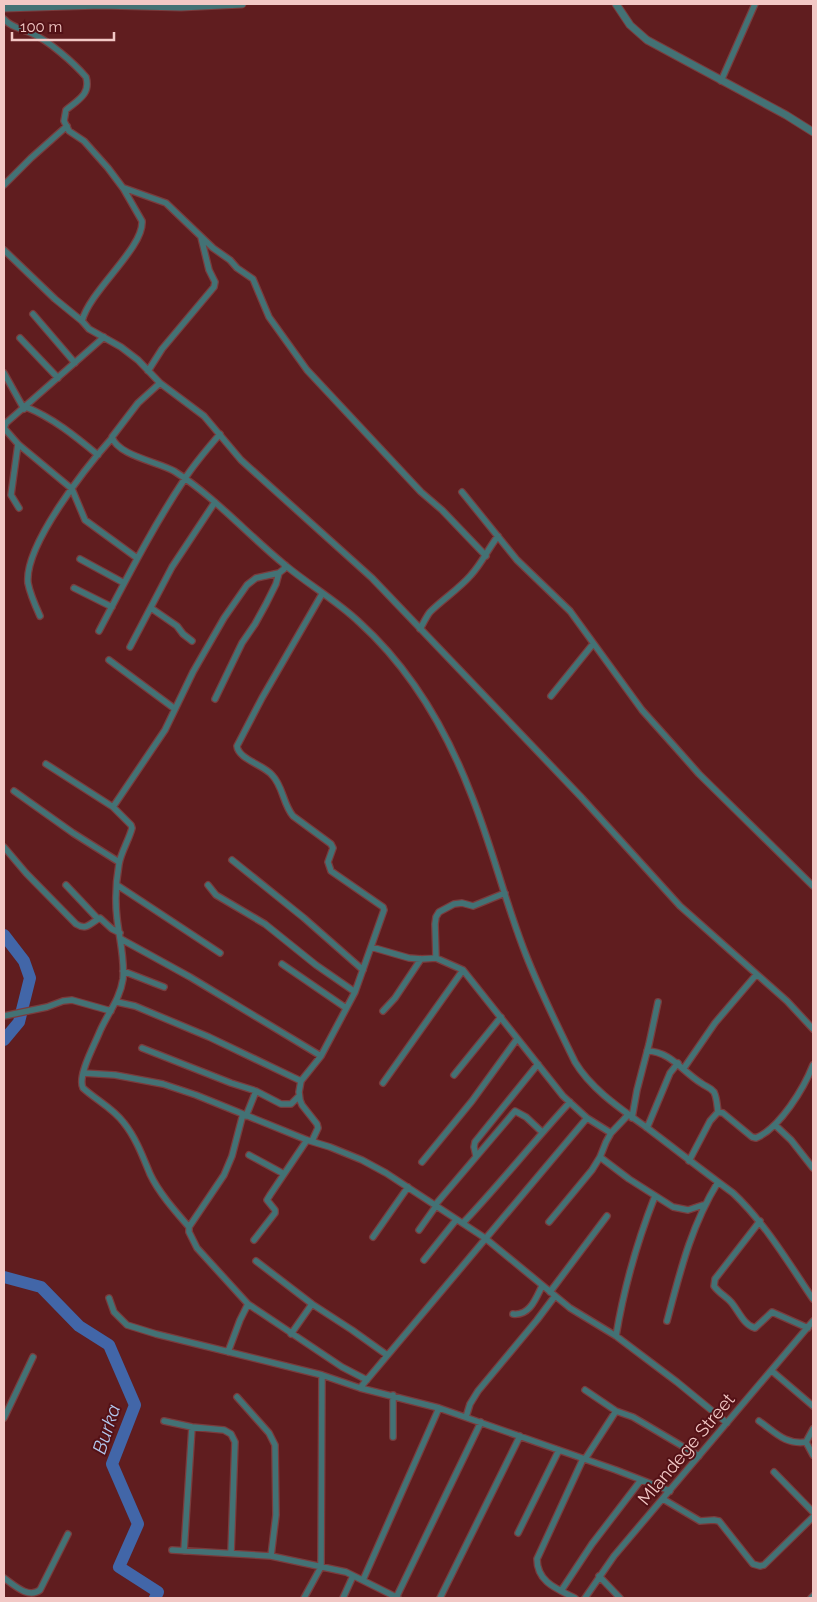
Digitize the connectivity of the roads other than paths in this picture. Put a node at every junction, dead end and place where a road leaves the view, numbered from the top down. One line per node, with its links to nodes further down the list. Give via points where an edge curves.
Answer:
1 (242, 4): 5 (street)
2 (616, 4): 8 (street, via 630,25 647,40)
3 (755, 4): 8 (street)
4 (64, 5): 5 (street); 6 (street)
5 (181, 5)
6 (4, 8)
7 (4, 19): 9 (street, via 11,26 44,40 86,77 86,91 65,113)
8 (721, 82): 10 (street)
9 (67, 126): 11 (street); 12 (street, via 84,141)
10 (813, 132)
11 (4, 185)
12 (123, 188): 13 (street, via 166,203); 16 (street, via 140,216 142,227 134,244 98,291)
13 (201, 237): 20 (street, via 214,287 162,349); 35 (street, via 252,279 270,317 307,370)
14 (4, 250): 16 (street)
15 (33, 314): 19 (street)
16 (82, 321): 17 (street)
17 (104, 337): 19 (street); 20 (street)
18 (20, 338): 22 (street)
19 (75, 364): 22 (street)
20 (148, 371): 23 (street)
21 (4, 372): 24 (street)
22 (58, 378): 24 (street)
23 (160, 383): 25 (street, via 204,416); 26 (street, via 126,416)
24 (25, 408): 27 (street, via 4,428); 28 (street, via 56,423)
25 (220, 434): 29 (street); 46 (street, via 242,460 372,578)
26 (112, 438): 28 (street); 29 (street, via 122,450 164,466)
27 (18, 444): 30 (street); 33 (street, via 11,495)
28 (98, 455): 30 (street)
29 (184, 478): 32 (street); 36 (street)
30 (72, 489): 36 (street, via 85,520); 45 (street, via 34,552 29,570 28,582)
31 (462, 492): 34 (street)
32 (214, 502): 38 (street); 44 (street)
33 (19, 508)
34 (498, 536): 35 (street); 49 (street, via 517,560 570,610)
35 (486, 556): 46 (street, via 461,587 431,612)
36 (137, 558): 40 (street)
37 (80, 559): 40 (street)
38 (285, 565): 39 (street); 42 (street)
39 (279, 573): 53 (street, via 256,624 242,643); 54 (street, via 256,578 247,585 209,644)
40 (124, 583): 43 (street)
41 (74, 588): 43 (street)
42 (322, 594): 65 (street, via 376,637 424,696 472,794); 68 (street, via 262,698 237,751 271,773 293,816 331,844 333,848 328,862 331,871 383,907)
43 (112, 607): 47 (street)
44 (150, 608): 48 (street, via 177,626); 50 (street)
45 (40, 616)
46 (420, 629): 76 (street, via 680,906)
47 (99, 632)
48 (192, 641)
49 (593, 644): 52 (street); 64 (street, via 642,710 699,774)
50 (130, 647)
51 (108, 660): 54 (street)
52 (551, 696)
53 (215, 699)
54 (175, 709): 57 (street, via 165,730)
55 (46, 764): 57 (street)
56 (14, 791): 60 (street)
57 (113, 807): 60 (street, via 132,828)
58 (4, 848): 66 (street, via 76,924 86,927)
59 (232, 860): 73 (street)
60 (119, 862): 62 (street)
61 (66, 885): 66 (street)
62 (117, 885): 67 (street); 69 (street)
63 (208, 885): 78 (street, via 216,895 265,924)
64 (813, 886)
65 (505, 893): 70 (street, via 473,906 459,902 439,912 435,924); 104 (street, via 526,955 574,1062 590,1084)
66 (98, 919): 67 (street)
67 (120, 936): 75 (street); 90 (street)
68 (371, 947): 71 (street); 73 (street)
69 (220, 953)
70 (436, 958): 71 (street); 74 (street)
71 (421, 959): 83 (street)
72 (282, 964): 81 (street)
73 (363, 970): 78 (street)
74 (463, 970): 85 (street); 98 (street)
75 (123, 971): 77 (street); 79 (street)
76 (756, 975): 86 (street); 94 (street)
77 (164, 987)
78 (355, 992): 81 (street)
79 (116, 1002): 82 (street); 97 (street, via 134,1006 209,1037)
80 (658, 1002): 89 (street)
81 (346, 1008): 90 (street)
82 (110, 1011): 84 (street, via 72,1000); 95 (street)
83 (383, 1011)
84 (4, 1016)
85 (501, 1017): 87 (street); 96 (street)
86 (813, 1029)
87 (517, 1039): 92 (street); 115 (street)
88 (142, 1048): 99 (street)
89 (647, 1051): 91 (street, via 657,1052); 104 (street)
90 (321, 1056): 97 (street)
91 (678, 1063): 94 (street); 107 (street, via 670,1073)
92 (538, 1064): 101 (street); 112 (street, via 475,1142)
93 (813, 1065): 106 (street, via 803,1086)
94 (684, 1068): 102 (street, via 703,1085 710,1087 716,1096)
95 (83, 1073): 103 (street, via 116,1075 163,1084); 128 (street, via 83,1088 124,1123 160,1190)
96 (454, 1075)
97 (301, 1081): 100 (street)
98 (383, 1083)
99 (256, 1091): 100 (street, via 281,1104 291,1104); 103 (street)
100 (299, 1096): 110 (street, via 318,1128)
101 (570, 1102): 105 (street); 108 (street)
102 (718, 1112): 106 (street, via 723,1112 756,1138); 114 (street)
103 (244, 1115): 110 (street); 128 (street, via 224,1175)
104 (630, 1116): 107 (street); 109 (street)
105 (586, 1118): 109 (street); 131 (street)
106 (775, 1126): 116 (street)
107 (647, 1128): 114 (street)
108 (542, 1132): 112 (street, via 515,1111); 127 (street, via 496,1189)
109 (611, 1134): 113 (street)
110 (310, 1141): 117 (street); 119 (street, via 362,1160)
111 (249, 1155): 117 (street)
112 (476, 1156): 121 (street)
113 (600, 1157): 120 (street); 126 (street)
114 (690, 1161): 118 (street)
115 (422, 1162)
116 (813, 1168)
117 (284, 1174): 132 (street, via 268,1200 275,1213)
118 (718, 1182): 122 (street); 125 (street)
119 (408, 1187): 121 (street); 130 (street)
120 (655, 1196): 122 (street, via 680,1209); 146 (street, via 633,1258)
121 (436, 1205): 124 (street); 129 (street)
122 (704, 1205): 142 (street, via 689,1242)
123 (607, 1216): 136 (street)
124 (456, 1220): 127 (street); 133 (street)
125 (760, 1221): 138 (street); 144 (street, via 715,1279 714,1286 752,1328 772,1312)
126 (549, 1222)
127 (463, 1223): 131 (street)
128 (189, 1227): 139 (street, via 197,1248)
129 (419, 1230)
130 (373, 1237)
131 (485, 1238): 135 (street); 148 (street)
132 (254, 1240)
133 (424, 1260)
134 (256, 1261): 140 (street)
135 (542, 1286): 136 (street); 141 (street, via 530,1308)
136 (553, 1294): 146 (street); 160 (street, via 537,1320 478,1392)
137 (109, 1298): 147 (street, via 114,1312 127,1325)
138 (813, 1299)
139 (248, 1304): 145 (street); 147 (street)
140 (312, 1304): 145 (street); 148 (street)
141 (514, 1314)
142 (666, 1321)
143 (813, 1321): 144 (street, Mlandege Street)
144 (808, 1328): 150 (street, Mlandege Street)
145 (291, 1334): 152 (street)
146 (616, 1336): 165 (street)
147 (228, 1352): 151 (street)
148 (387, 1356): 152 (street)
149 (33, 1358): 161 (street)
150 (772, 1371): 157 (street); 165 (street, Mlandege Street)
151 (322, 1375): 153 (street); 187 (street)
152 (367, 1380): 153 (street)
153 (360, 1388): 155 (street)
154 (585, 1390): 159 (street)
155 (393, 1395): 158 (street); 169 (street)
156 (237, 1397): 186 (street, via 269,1433 275,1445 276,1515)
157 (813, 1406)
158 (439, 1408): 160 (street); 191 (street)
159 (616, 1411): 173 (street, via 633,1417); 174 (street)
160 (466, 1417): 164 (street)
161 (4, 1418)
162 (164, 1420): 166 (street)
163 (759, 1421): 170 (street, via 787,1441)
164 (481, 1422): 168 (street); 195 (street)
165 (726, 1423): 173 (street, Mlandege Street)
166 (192, 1427): 184 (street); 185 (street, via 224,1430 235,1442)
167 (813, 1429): 170 (street)
168 (520, 1436): 171 (street); 196 (street)
169 (392, 1437)
170 (806, 1442): 172 (street)
171 (559, 1450): 174 (street); 181 (street)
172 (813, 1455)
173 (699, 1456): 177 (street, Mlandege Street)
174 (584, 1459): 176 (street); 192 (street, via 537,1559 542,1578)
175 (774, 1472): 179 (street)
176 (641, 1480): 177 (street); 192 (street)
177 (670, 1491): 178 (street, Mlandege Street)
178 (663, 1499): 180 (street, via 700,1521 719,1522 754,1564 760,1566); 189 (street, Mlandege Street)
179 (813, 1512)
180 (813, 1517)
181 (518, 1532)
182 (68, 1534): 190 (street, via 36,1593 26,1593)
183 (172, 1550): 184 (street)
184 (184, 1551): 185 (street)
185 (231, 1553): 186 (street)
186 (271, 1556): 187 (street)
187 (321, 1567): 188 (street); 193 (street)
188 (354, 1576): 191 (street); 194 (street)
189 (599, 1576): 198 (street, Mlandege Street); 199 (street)
190 (4, 1578)
191 (363, 1580): 195 (street)
192 (561, 1591): 197 (street)
193 (307, 1597)
194 (343, 1598)
195 (394, 1598)
196 (440, 1598)
197 (575, 1598)
198 (585, 1598)
199 (620, 1598)

